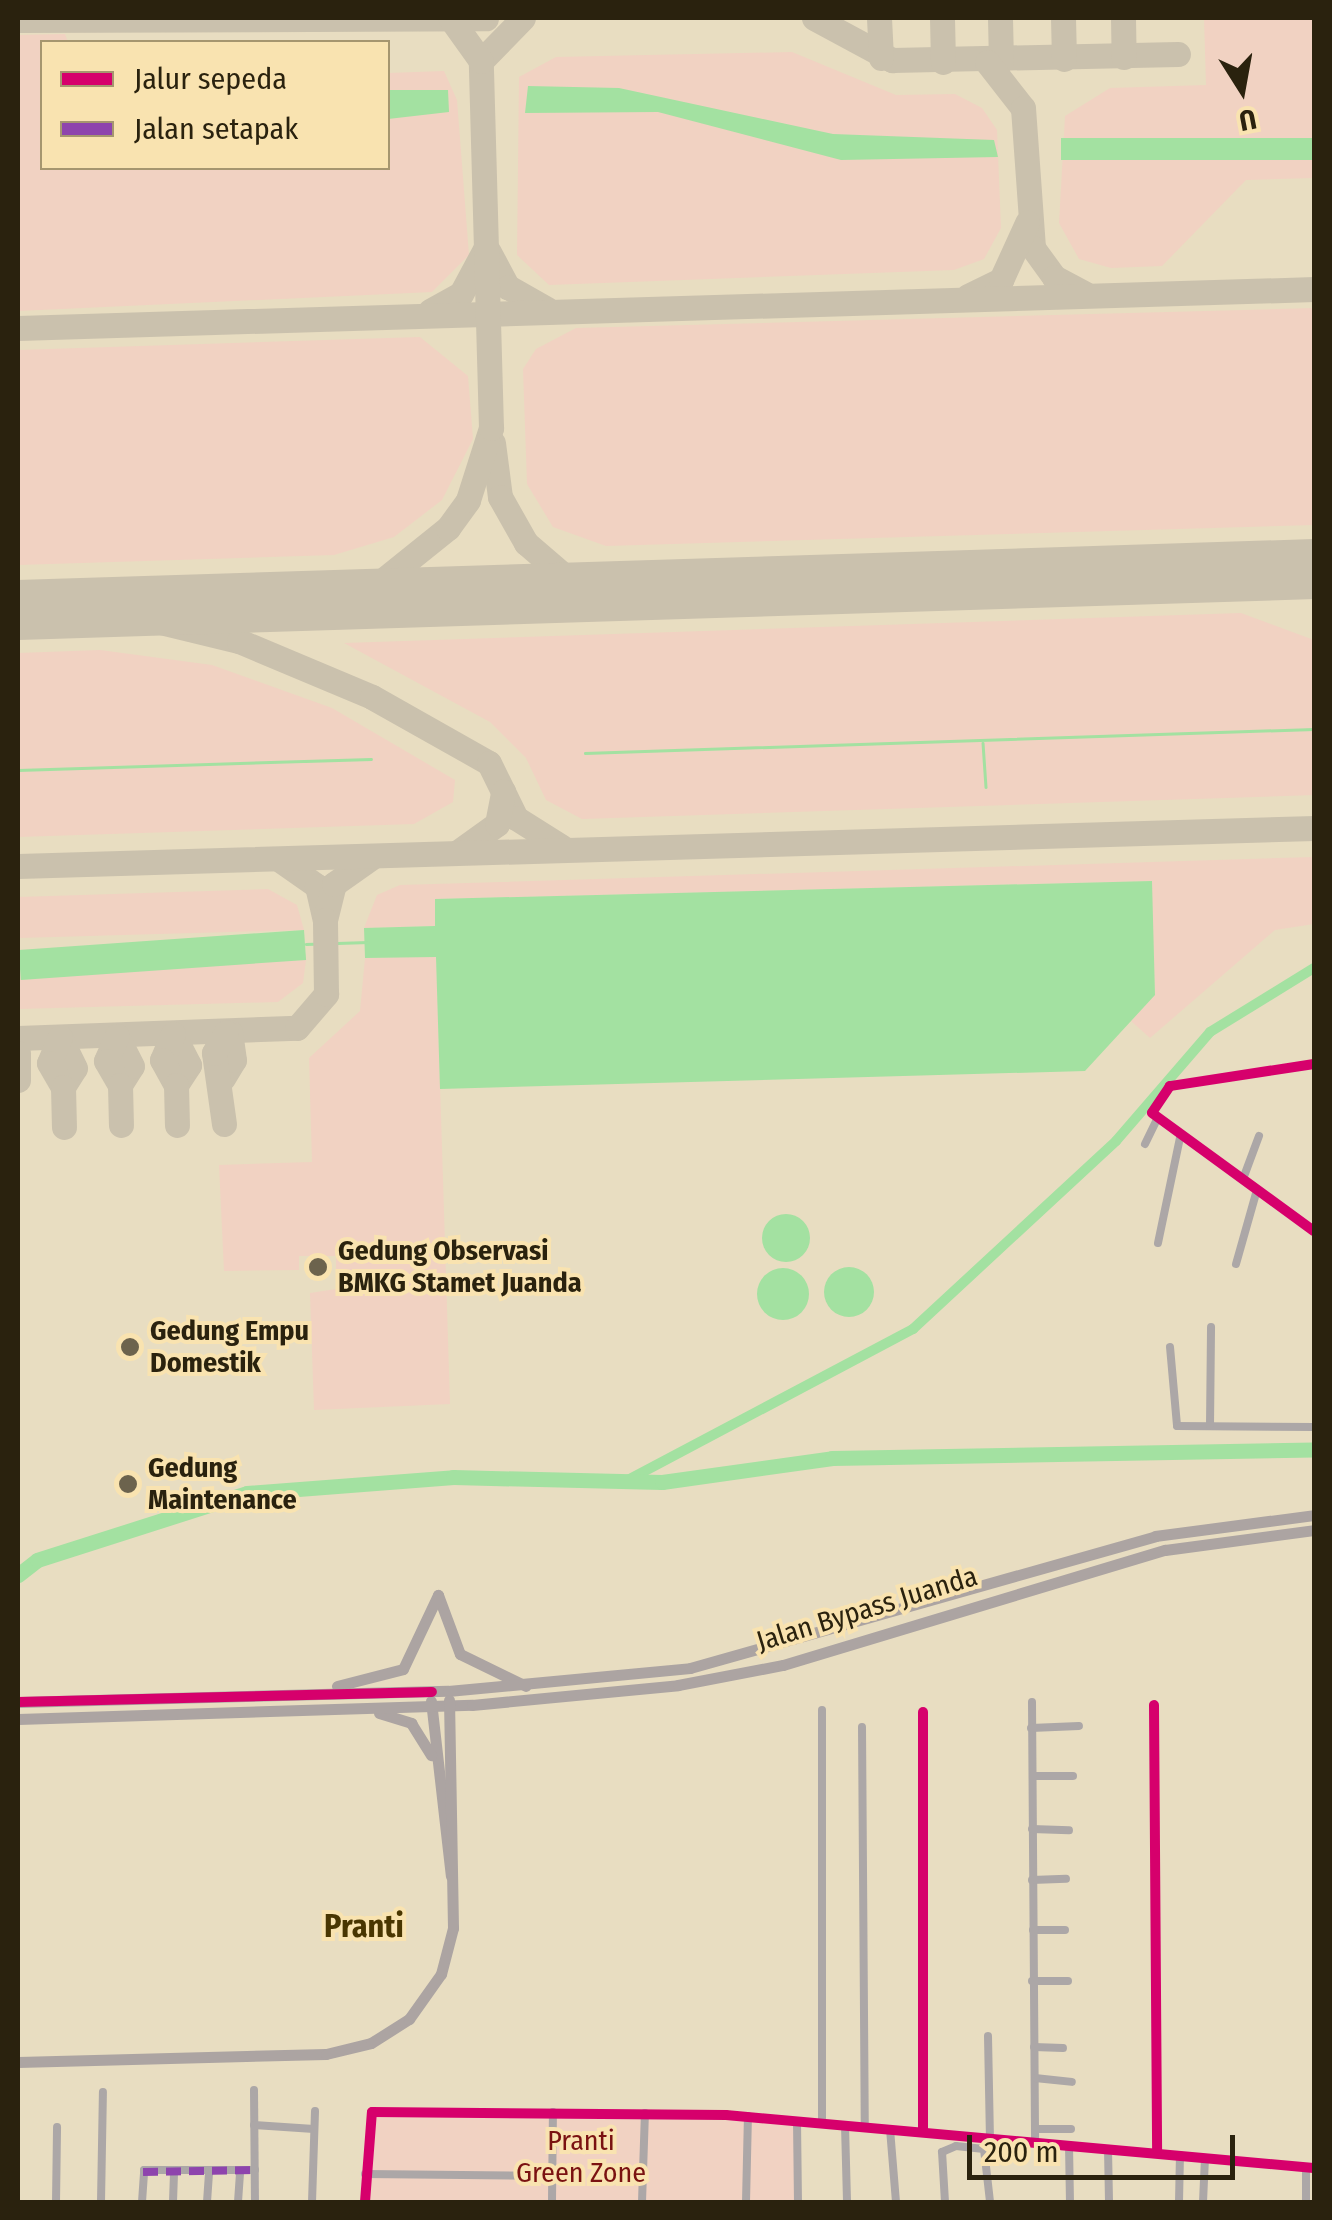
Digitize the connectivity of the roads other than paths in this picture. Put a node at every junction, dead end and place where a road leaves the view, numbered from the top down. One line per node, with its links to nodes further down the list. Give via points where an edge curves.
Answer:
1 (1314, 1064): 2 (street, via 1170,1086 1154,1104)
2 (1157, 1119): 4 (street); 5 (street)
3 (1259, 1136): 6 (street)
4 (1180, 1138): 6 (street); 9 (street)
5 (1145, 1144)
6 (1243, 1179): 7 (street)
7 (1257, 1190): 8 (street); 10 (street)
8 (1314, 1230)
9 (1158, 1243)
10 (1236, 1264)
11 (1211, 1327): 13 (street)
12 (1170, 1346): 13 (street, via 1174,1424)
13 (1210, 1426): 14 (street)
14 (1314, 1426)
15 (1314, 1515): 16 (main road, Jalan Bypass Juanda)
16 (1266, 1521): 18 (main road); 19 (main road, Jalan Bypass Juanda, via 1097,1550 768,1652)
17 (1314, 1530): 18 (main road, Jalan Bypass Juanda)
18 (1270, 1535): 27 (main road, Jalan Bypass Juanda, via 1068,1576 729,1677)
19 (526, 1686): 20 (main road, via 460,1654 438,1595 403,1668); 21 (main road, Jalan Bypass Juanda)
20 (309, 1691): 22 (main road, Jalan Bypass Juanda); 23 (main road)
21 (448, 1691): 22 (main road, Jalan Bypass Juanda); 27 (main road)
22 (432, 1692): 26 (main road)
23 (18, 1702)
24 (1032, 1702): 34 (street)
25 (1154, 1705): 76 (street)
26 (430, 1706): 27 (main road, Jalan Bypass Juanda); 28 (main road, Jalan Bypass Juanda); 35 (main road)
27 (450, 1706): 42 (main road)
28 (354, 1709): 31 (main road, Jalan Bypass Juanda); 35 (main road, via 411,1724)
29 (822, 1710): 60 (street)
30 (924, 1712): 69 (street)
31 (18, 1719)
32 (1079, 1726): 34 (street)
33 (862, 1727): 64 (street)
34 (1032, 1728): 36 (street)
35 (434, 1764): 42 (main road)
36 (1033, 1776): 37 (street); 38 (street)
37 (1073, 1776)
38 (1032, 1830): 39 (street); 41 (street)
39 (1068, 1830)
40 (1066, 1879): 41 (street)
41 (1032, 1880): 43 (street)
42 (454, 1885): 50 (main road, via 441,1974 409,2019 371,2043 284,2056)
43 (1032, 1930): 44 (street); 45 (street)
44 (1065, 1930)
45 (1032, 1980): 46 (street); 48 (street)
46 (1068, 1982)
47 (988, 2036): 70 (street)
48 (1034, 2047): 49 (street); 51 (street)
49 (1063, 2048)
50 (18, 2062)
51 (1035, 2078): 52 (street); 66 (street)
52 (1072, 2082)
53 (254, 2090): 61 (street)
54 (103, 2092): 87 (street)
55 (315, 2111): 65 (street)
56 (553, 2112): 57 (street); 84 (street, via 368,2116); 85 (street)
57 (645, 2114): 58 (street); 96 (street)
58 (748, 2116): 59 (street); 97 (street)
59 (797, 2121): 60 (street); 98 (street)
60 (822, 2123): 62 (street)
61 (254, 2125): 65 (street); 82 (street)
62 (844, 2125): 64 (street); 99 (street)
63 (57, 2127): 86 (street)
64 (866, 2127): 67 (street)
65 (314, 2128): 93 (street)
66 (1035, 2128): 68 (street); 73 (street)
67 (890, 2130): 69 (street); 100 (street)
68 (1071, 2130)
69 (922, 2132): 71 (street)
70 (990, 2138): 72 (street); 73 (street)
71 (956, 2141): 72 (street); 101 (street, via 942,2152)
72 (971, 2142): 102 (street, via 986,2152)
73 (1035, 2142): 74 (street)
74 (1068, 2146): 75 (street); 103 (street)
75 (1108, 2149): 76 (street); 104 (street)
76 (1157, 2153): 77 (street)
77 (1180, 2156): 78 (street); 105 (street)
78 (1205, 2158): 79 (street); 106 (street)
79 (1310, 2167): 107 (street)
80 (174, 2170): 81 (street); 88 (street, via 144,2171); 89 (street)
81 (209, 2170): 83 (street); 90 (street)
82 (256, 2170): 83 (street); 92 (street)
83 (240, 2171): 91 (street)
84 (365, 2174): 85 (street); 94 (street)
85 (552, 2176): 95 (street)
86 (56, 2202)
87 (102, 2202)
88 (142, 2202)
89 (173, 2202)
90 (207, 2202)
91 (238, 2202)
92 (255, 2202)
93 (312, 2202)
94 (365, 2202)
95 (552, 2202)
96 (642, 2202)
97 (746, 2202)
98 (798, 2202)
99 (847, 2202)
100 (896, 2202)
101 (945, 2202)
102 (990, 2202)
103 (1070, 2202)
104 (1109, 2202)
105 (1180, 2202)
106 (1204, 2202)
107 (1306, 2202)

